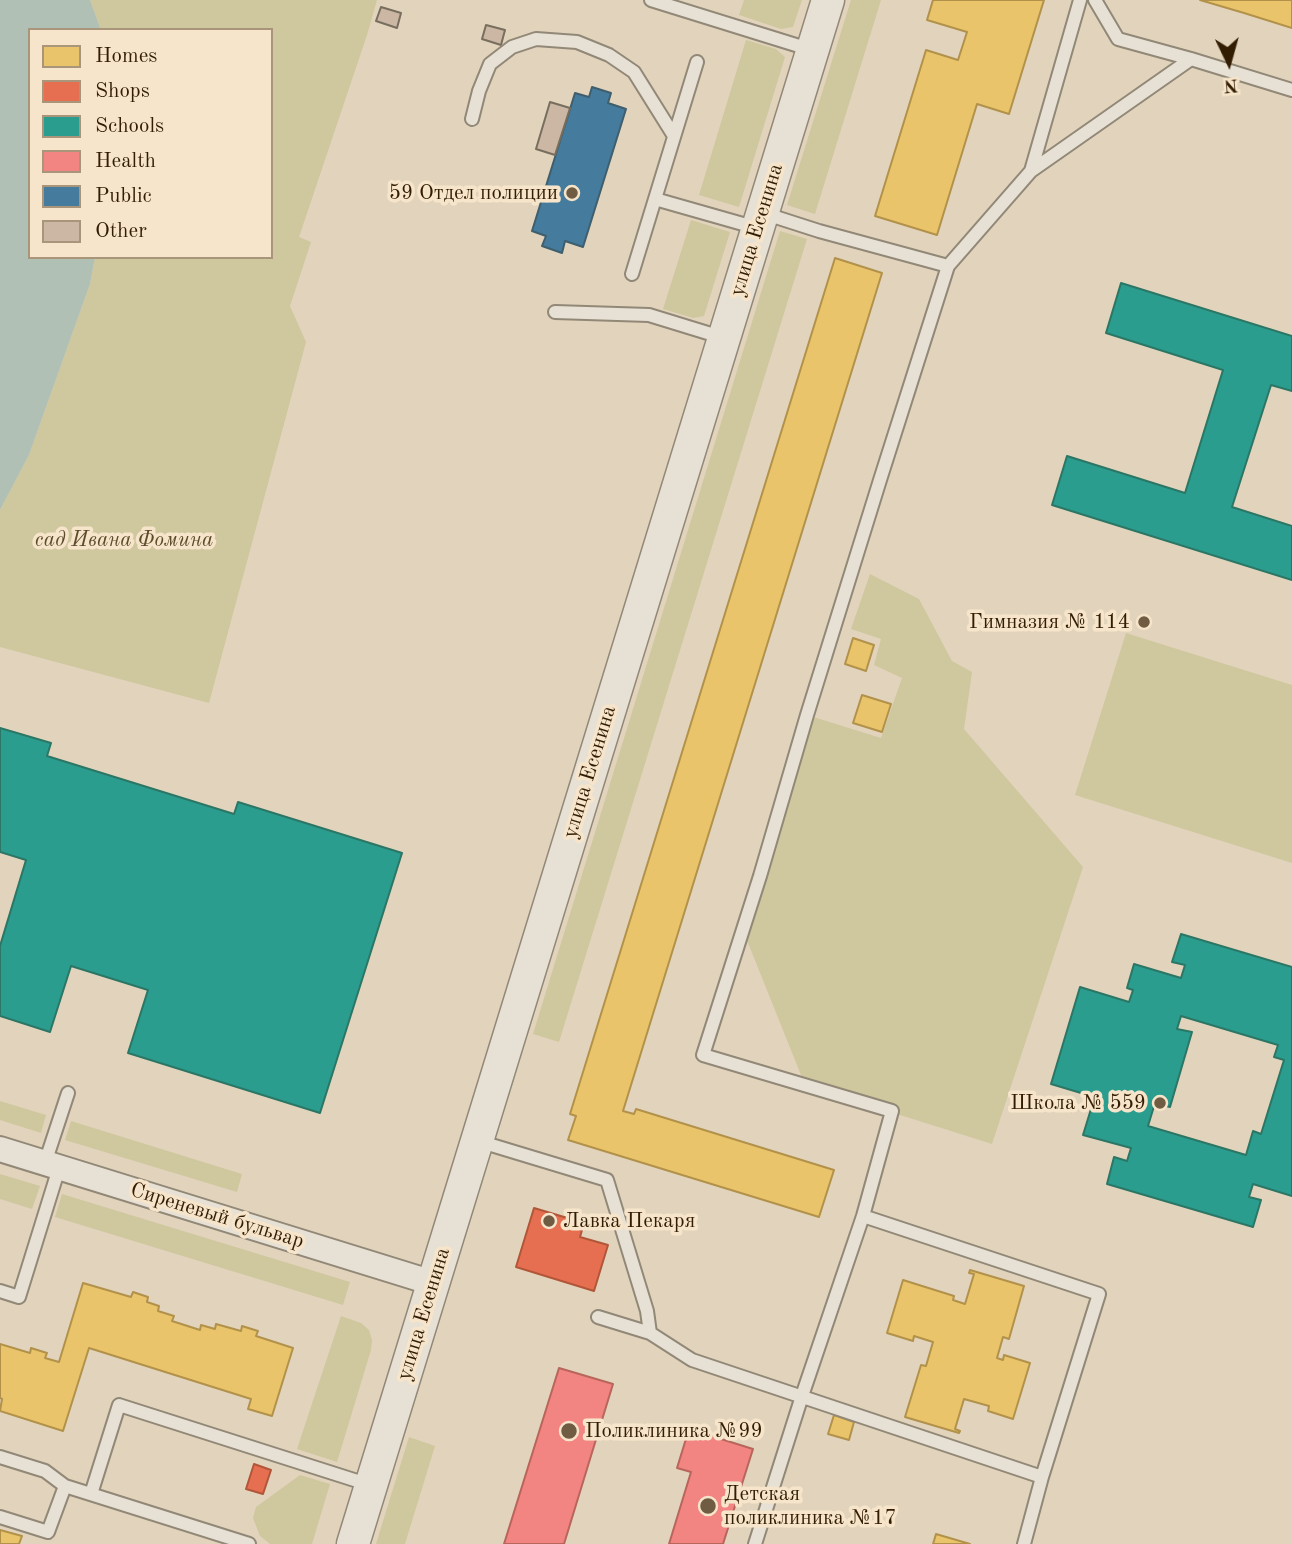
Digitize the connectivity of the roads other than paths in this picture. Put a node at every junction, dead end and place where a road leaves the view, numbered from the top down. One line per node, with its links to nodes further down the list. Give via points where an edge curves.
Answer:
1 (652, 0): 5 (lane)
2 (828, 0): 5 (street, улица Есенина)
3 (1080, 0): 11 (lane)
4 (1095, 0): 6 (lane, via 1118,39)
5 (812, 50): 13 (street, улица Есенина)
6 (1191, 58): 8 (lane); 11 (lane)
7 (697, 62): 10 (lane)
8 (1292, 90)
9 (472, 120): 10 (lane, via 490,64 512,47 537,40 577,43 609,55 634,72)
10 (674, 136): 12 (lane)
11 (1031, 171): 14 (lane)
12 (655, 198): 13 (lane); 15 (lane)
13 (760, 220): 14 (lane, via 819,230); 17 (street, улица Есенина)
14 (948, 266): 22 (lane, via 702,1055 892,1111)
15 (632, 274)
16 (555, 312): 17 (lane, via 649,315)
17 (724, 338): 19 (street, улица Есенина)
18 (68, 1093): 21 (lane)
19 (477, 1141): 23 (street, улица Есенина); 26 (lane, via 607,1180)
20 (0, 1149): 21 (street, Сиреневый бульвар)
21 (52, 1165): 23 (street, Сиреневый бульвар); 24 (lane, via 19,1297)
22 (863, 1216): 27 (lane); 29 (lane, via 1099,1294)
23 (433, 1283): 30 (street, улица Есенина)
24 (0, 1292)
25 (598, 1317): 26 (lane)
26 (650, 1333): 27 (lane, via 692,1360)
27 (802, 1396): 29 (lane); 36 (lane)
28 (0, 1457): 31 (lane, via 46,1471)
29 (1042, 1476): 37 (lane)
30 (371, 1485): 32 (lane, via 119,1405); 35 (street, улица Есенина)
31 (65, 1486): 32 (lane); 33 (lane, via 48,1532)
32 (91, 1494): 34 (lane)
33 (0, 1517)
34 (249, 1544)
35 (353, 1544)
36 (755, 1544)
37 (1024, 1544)

